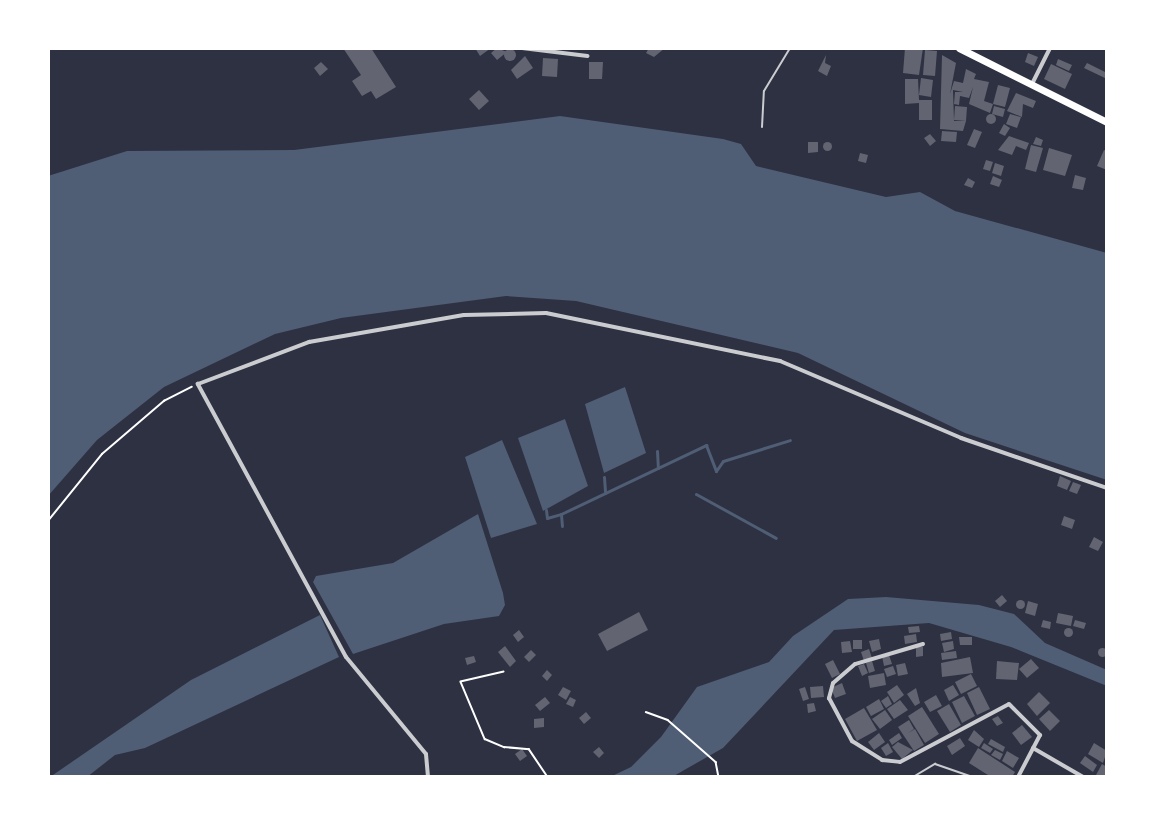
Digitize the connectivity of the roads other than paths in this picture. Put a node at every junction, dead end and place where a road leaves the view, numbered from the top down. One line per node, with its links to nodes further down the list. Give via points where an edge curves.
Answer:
1 (522, 48): 5 (street)
2 (790, 48): 8 (lane, via 765,91)
3 (959, 48): 6 (main road)
4 (1050, 48): 6 (street)
5 (588, 56)
6 (1032, 84): 7 (main road)
7 (1107, 122)
8 (762, 127)
9 (1107, 488): 12 (street, via 972,443 780,361 597,319 546,313 464,315 309,342 198,384 346,657 426,754)
10 (923, 644): 11 (street, via 855,664 833,683 829,698 852,741 882,760 900,762 1003,703 1019,709 1037,729 1040,735)
11 (1033, 748): 15 (street); 16 (street)
12 (428, 777)
13 (913, 777): 14 (lane, via 935,764)
14 (972, 777)
15 (1018, 777)
16 (1083, 777)

